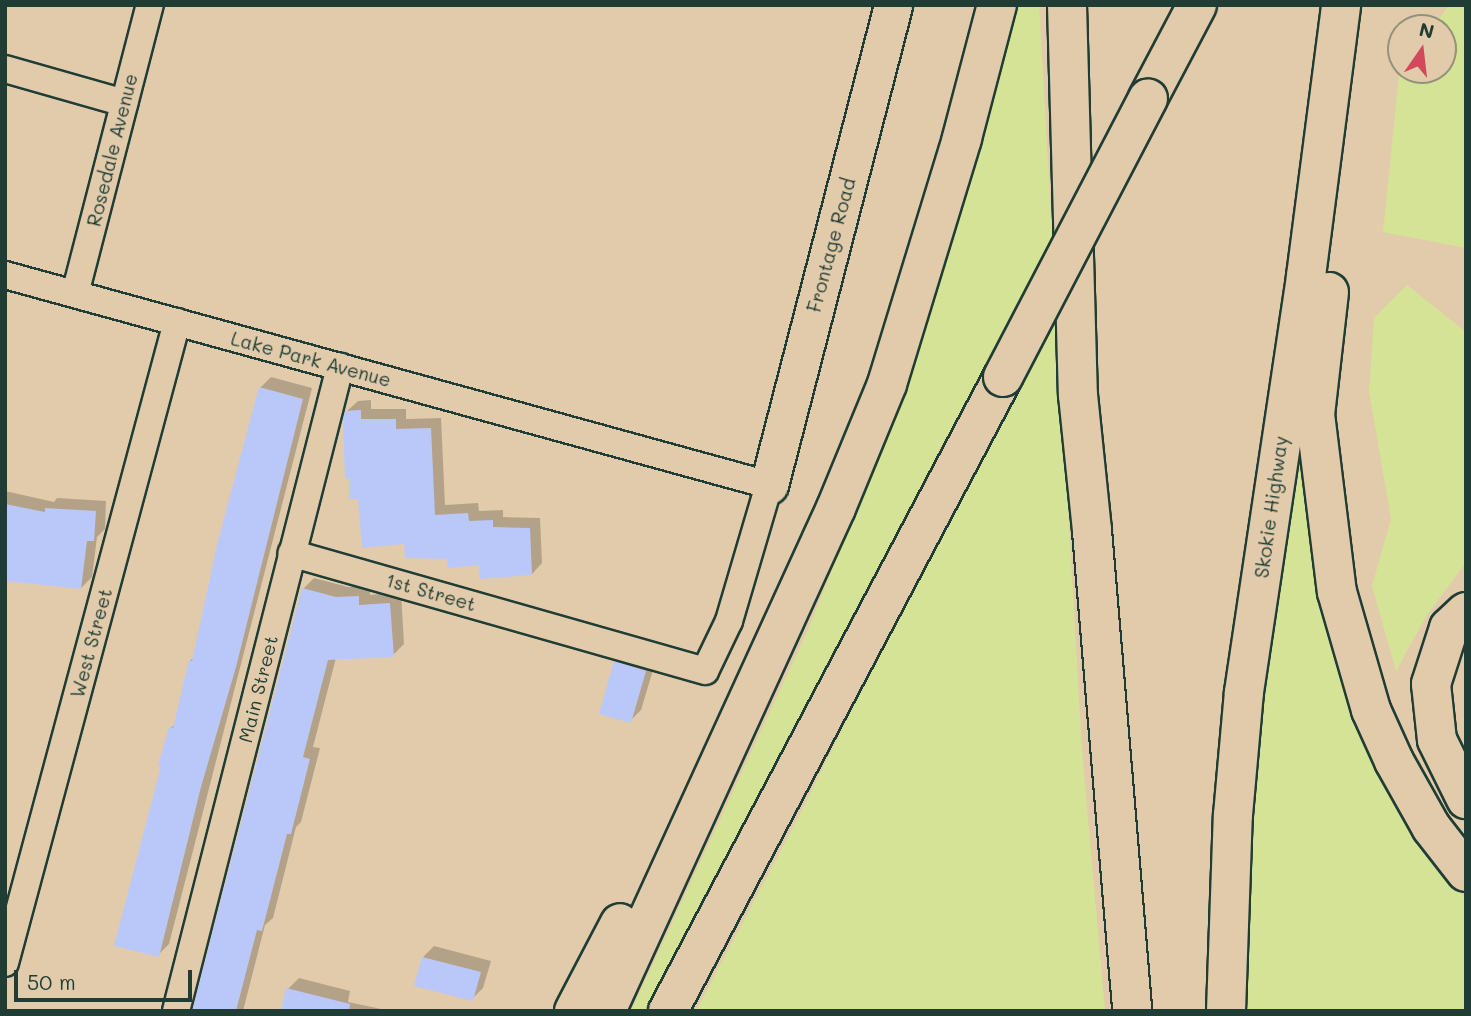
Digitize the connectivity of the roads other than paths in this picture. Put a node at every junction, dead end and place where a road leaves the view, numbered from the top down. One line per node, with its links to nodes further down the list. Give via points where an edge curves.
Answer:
1 (150, 5): 9 (street, Rosedale Avenue)
2 (893, 5): 14 (street, Frontage Road)
3 (997, 5): 17 (main road, via 887,384 849,480)
4 (1067, 5): 25 (main road, via 1078,395)
5 (1197, 5): 24 (main road, bridge)
6 (1341, 5): 26 (main road, Skokie Highway, via 1244,692 1233,815)
7 (1358, 5): 19 (main road, via 1315,414 1335,579 1371,710 1431,827)
8 (5, 69): 9 (street)
9 (124, 103): 11 (street, Rosedale Avenue)
10 (5, 275): 11 (street, Lake Park Avenue)
11 (75, 294): 12 (street, Lake Park Avenue)
12 (177, 322): 13 (street, Lake Park Avenue); 20 (street, West Street)
13 (340, 367): 14 (street, Lake Park Avenue); 15 (street, Main Street)
14 (769, 485): 15 (street, 1st Street, via 729,621 705,671)
15 (292, 553): 21 (street, Main Street)
16 (1466, 612): 18 (main road, via 1449,628 1431,684 1437,740)
17 (727, 749): 22 (main road, via 672,824); 23 (main road)
18 (1466, 799)
19 (1466, 872)
20 (5, 963)
21 (176, 1011)
22 (574, 1011)
23 (606, 1011)
24 (668, 1011)
25 (1132, 1011)
26 (1226, 1011)

